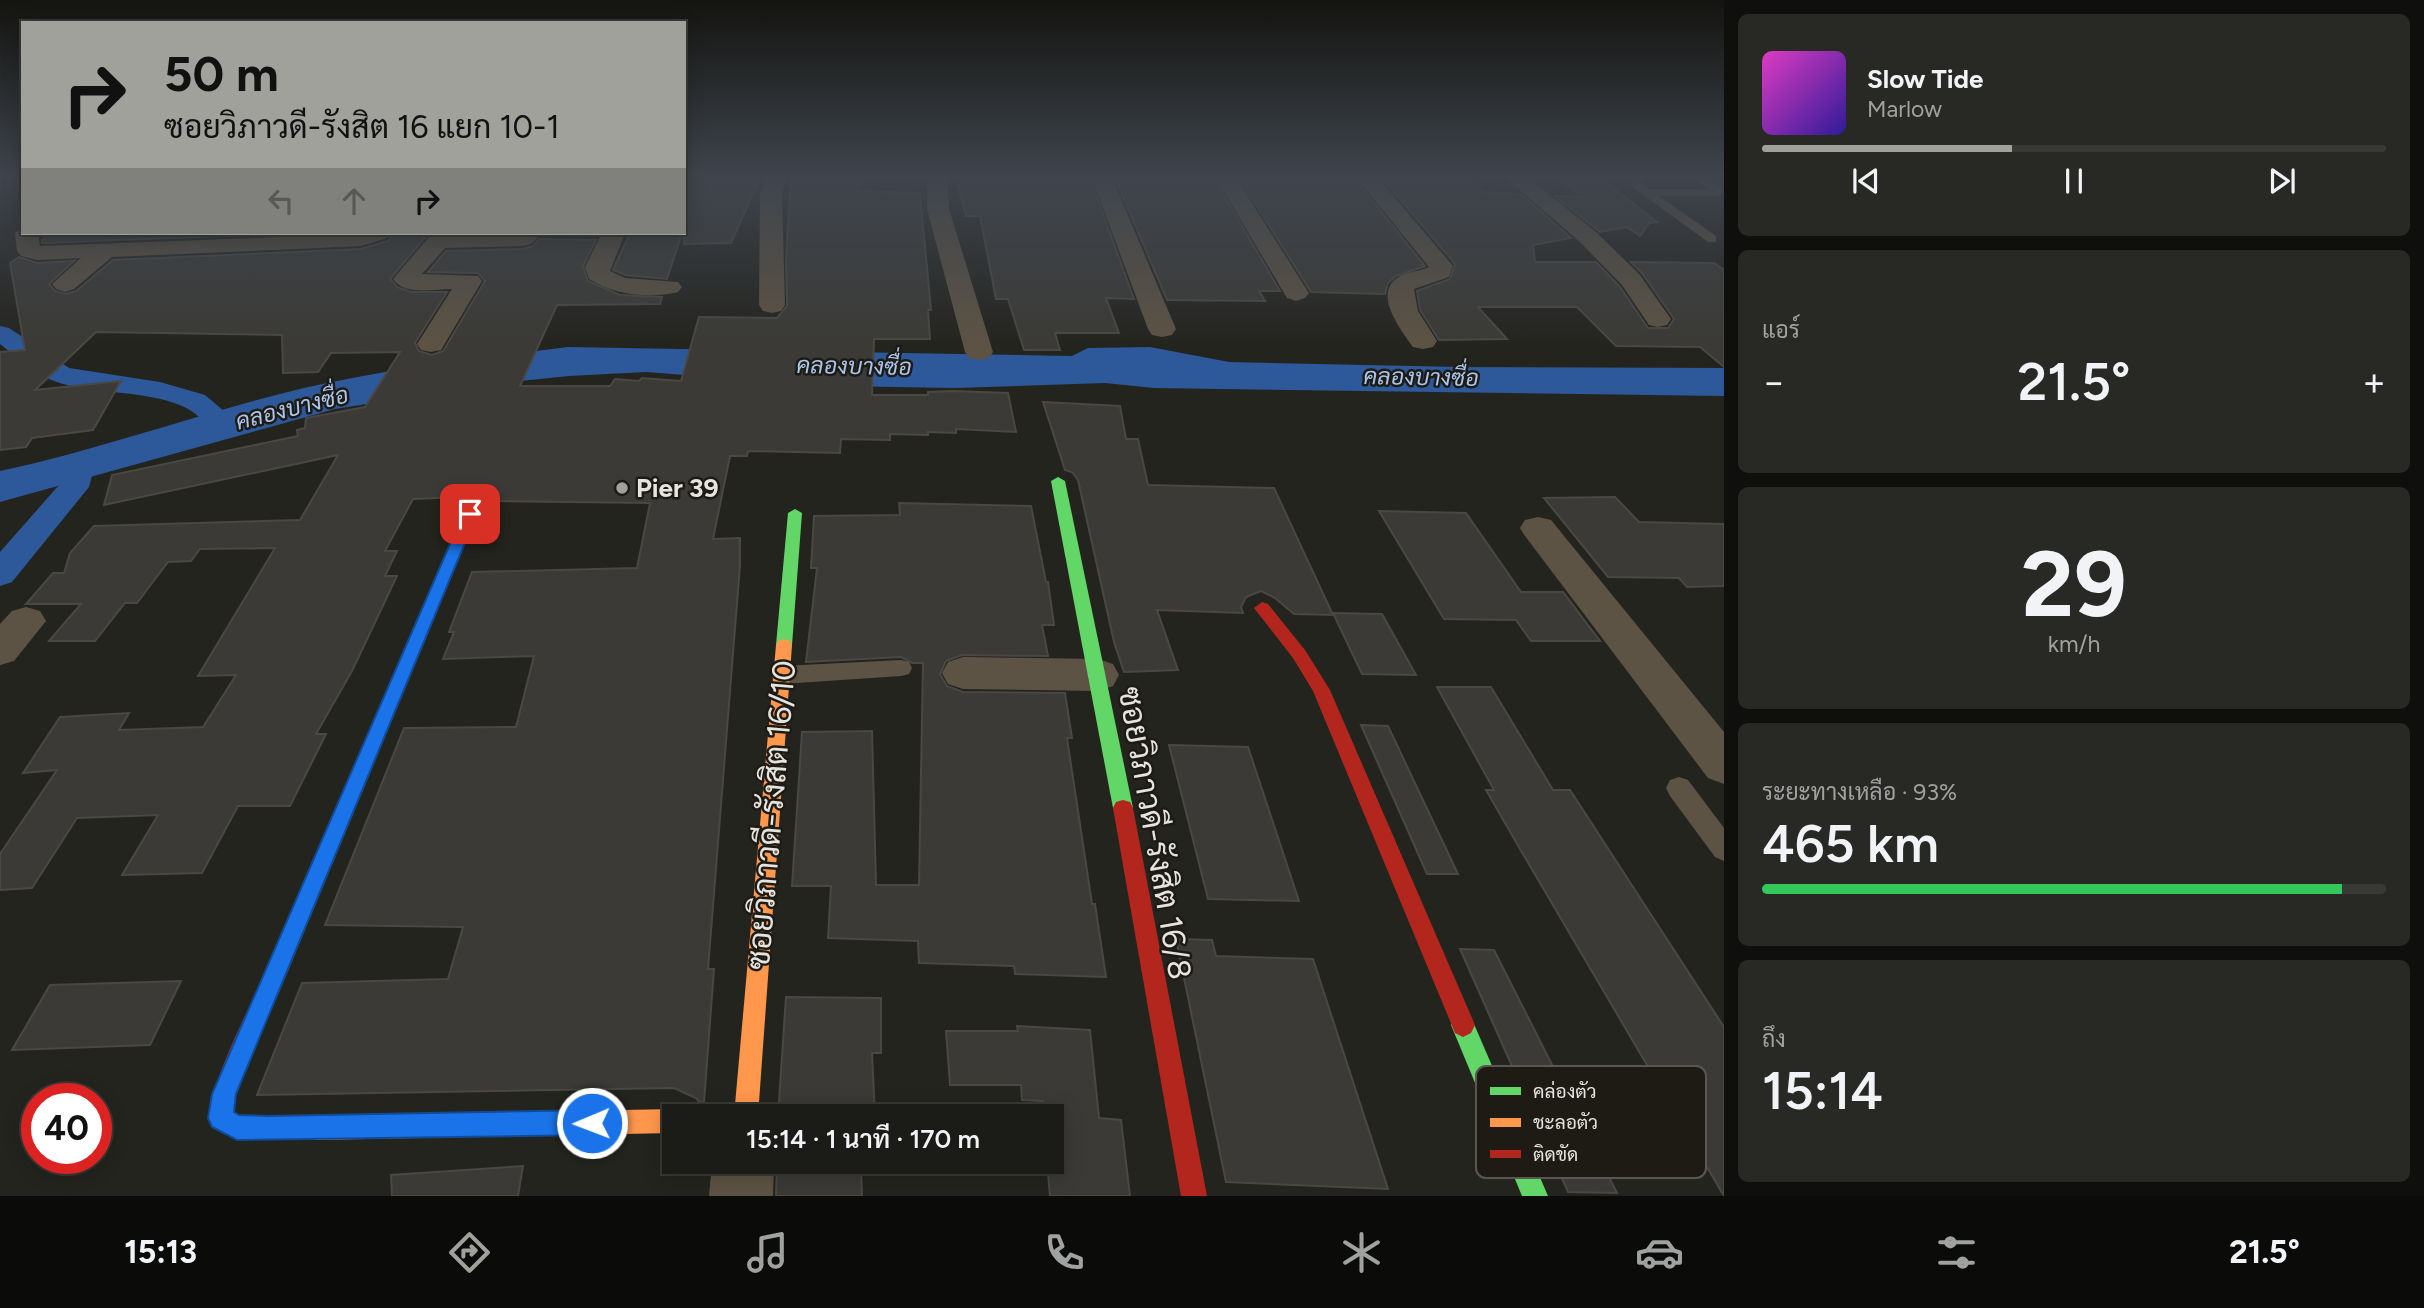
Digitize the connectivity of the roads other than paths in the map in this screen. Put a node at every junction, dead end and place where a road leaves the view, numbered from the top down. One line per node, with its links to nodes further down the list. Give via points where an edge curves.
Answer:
1 (771, 234): 19 (street)
2 (945, 234): 24 (street)
3 (1124, 234): 21 (street)
4 (1260, 234): 18 (street)
5 (1414, 234): 22 (street, via 1441,266 1440,272 1404,284 1400,290 1410,322)
6 (1584, 234): 20 (street, via 1631,280)
7 (1706, 234): 13 (lane)
8 (27, 235): 14 (street, via 29,251)
9 (373, 235): 12 (street, via 361,239)
10 (528, 235): 23 (street, via 523,239 438,241 405,279 469,281)
11 (612, 235): 17 (street, via 598,274 627,286)
12 (234, 239): 14 (street); 15 (street)
13 (1713, 239)
14 (106, 250): 16 (street)
15 (200, 269)
16 (65, 284)
17 (669, 287)
18 (1296, 293)
19 (772, 305)
20 (1658, 319)
21 (1162, 329)
22 (1423, 341)
23 (430, 344)
24 (979, 352)
25 (1058, 481): 33 (street, ซอยวิภาวดี-รังสิต 16/8)
26 (795, 513): 32 (street, ซอยวิภาวดี-รังสิต 16/10)
27 (470, 514): 39 (street, via 224,1094 221,1118 237,1127 267,1129)
28 (1538, 528): 34 (street)
29 (1262, 608): 37 (street, via 1321,690)
30 (901, 668): 32 (lane)
31 (963, 673): 33 (street)
32 (782, 674): 38 (street, ซอยวิภาวดี-รังสิต 16/10)
33 (1098, 675): 43 (street, ซอยวิภาวดี-รังสิต 16/8)
34 (1724, 765)
35 (1679, 788): 36 (lane)
36 (1724, 849)
37 (1480, 1066)
38 (747, 1104)
39 (662, 1121)
40 (742, 1174): 42 (street)
41 (1527, 1178): 44 (street)
42 (741, 1196)
43 (1194, 1196)
44 (1535, 1196)

